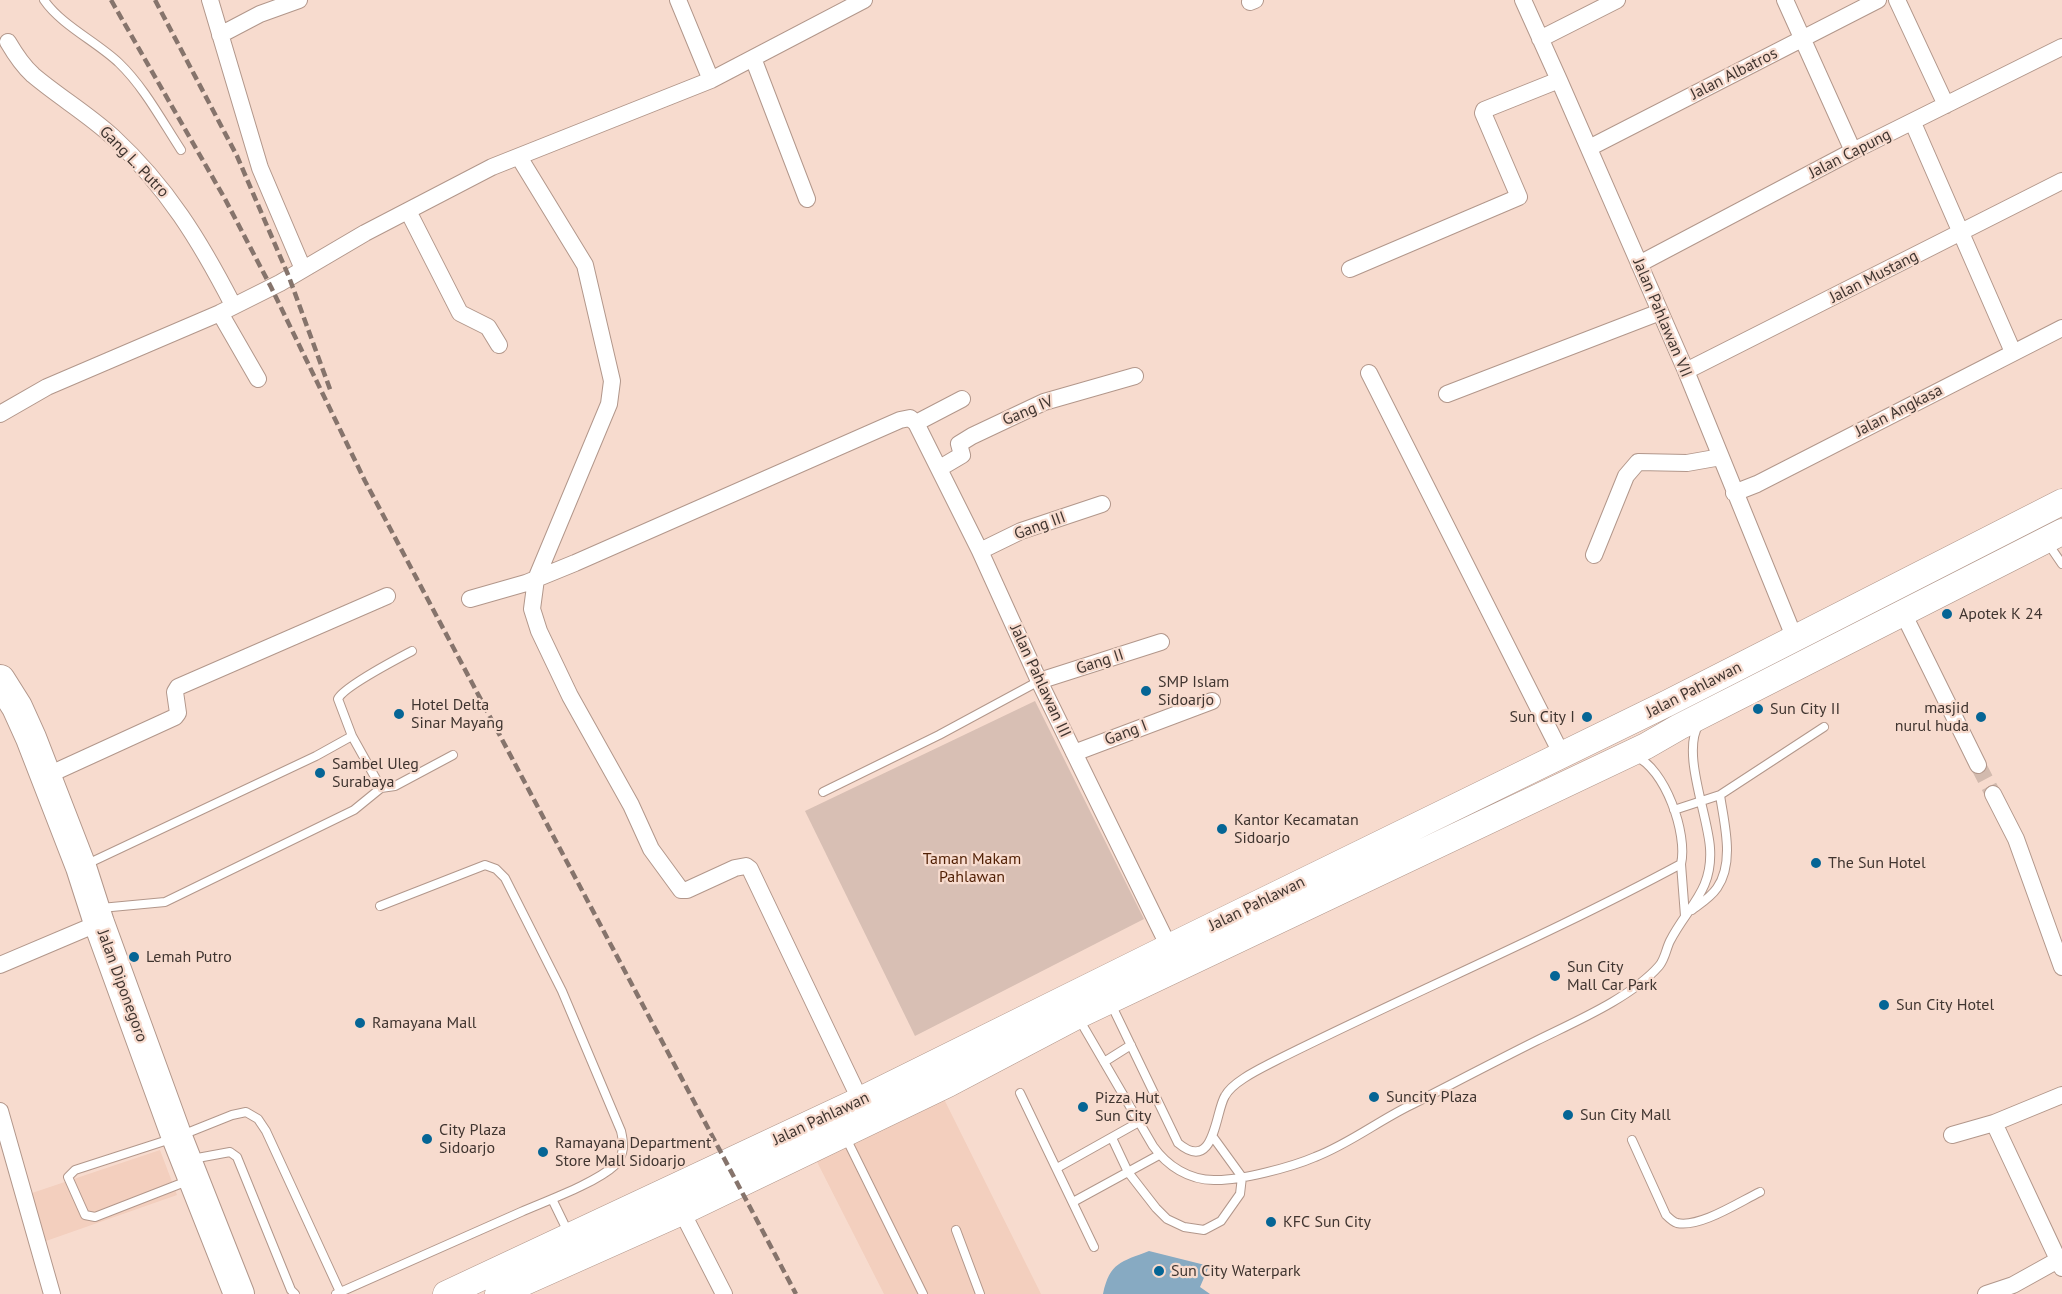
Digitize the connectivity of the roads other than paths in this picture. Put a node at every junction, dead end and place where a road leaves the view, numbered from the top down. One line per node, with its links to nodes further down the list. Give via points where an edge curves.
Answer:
1 (44, 0): 22 (lane, via 134,79)
2 (210, 0): 11 (street)
3 (300, 0): 11 (street, via 260,14)
4 (678, 0): 17 (street)
5 (864, 0): 16 (street)
6 (1523, 0): 12 (street, Jalan Pahlawan VII)
7 (1617, 0): 12 (street)
8 (1785, 0): 13 (street)
9 (1878, 0): 13 (street, Jalan Albatros)
10 (1897, 0): 19 (street)
11 (220, 35): 30 (street, via 260,168)
12 (1540, 39): 18 (street, Jalan Pahlawan VII)
13 (1803, 39): 21 (street, Jalan Albatros); 23 (street)
14 (8, 42): 32 (street, Gang L. Putro, via 33,75 114,137 170,198 210,261)
15 (2062, 47): 19 (street, Jalan Capung)
16 (753, 58): 17 (street); 26 (street)
17 (711, 80): 24 (street)
18 (1559, 80): 21 (street, Jalan Pahlawan VII); 31 (street, via 1484,110 1519,197)
19 (1946, 105): 20 (street, Jalan Capung)
20 (1913, 123): 23 (street, Jalan Capung); 28 (street)
21 (1589, 148): 29 (street, Jalan Pahlawan VII)
22 (181, 150)
23 (1853, 151): 29 (street, Jalan Capung)
24 (519, 157): 27 (street); 54 (street, via 585,265 612,381 609,404)
25 (2062, 181): 28 (street, Jalan Mustang)
26 (807, 199)
27 (408, 211): 30 (street); 35 (street, via 460,314 488,327)
28 (1961, 233): 36 (street); 37 (street, Jalan Mustang)
29 (1639, 264): 33 (street, Jalan Pahlawan VII)
30 (303, 269): 32 (street)
31 (1350, 269)
32 (227, 309): 40 (street, Gang L. Putro); 43 (street, via 47,387)
33 (1660, 312): 37 (street, Jalan Pahlawan VII); 41 (street)
34 (2062, 328): 36 (street, Jalan Angkasa)
35 (499, 345)
36 (2013, 352): 47 (street, Jalan Angkasa)
37 (1686, 371): 45 (street, Jalan Pahlawan VII)
38 (1369, 373): 72 (street)
39 (1135, 376): 46 (street, Gang IV, via 1044,402 959,444 962,455)
40 (258, 380)
41 (1447, 394)
42 (962, 399): 44 (street)
43 (0, 414)
44 (913, 421): 46 (street, Jalan Pahlawan III); 54 (street, via 900,420)
45 (1721, 457): 47 (street, Jalan Pahlawan VII); 52 (street, via 1687,463 1638,462 1626,476)
46 (939, 468): 51 (street, Jalan Pahlawan III)
47 (1734, 493): 58 (street, Jalan Pahlawan VII)
48 (2062, 502): 58 (main road, Jalan Pahlawan)
49 (1102, 504): 51 (street, Gang III, via 1021,531)
50 (2054, 536): 53 (lane); 57 (main road, Jalan Pahlawan)
51 (980, 551): 62 (street, Jalan Pahlawan III)
52 (1594, 555)
53 (2062, 564)
54 (524, 583): 56 (street); 97 (street, via 539,631 570,696 651,849 681,890 741,866 750,869)
55 (387, 596): 75 (street, via 178,687 175,717)
56 (470, 600)
57 (1903, 613): 65 (main road, Jalan Pahlawan); 74 (street)
58 (1795, 639): 64 (main road, Jalan Pahlawan)
59 (1161, 642): 62 (street, Gang II)
60 (412, 651): 69 (lane, via 340,695 338,699)
61 (0, 680): 75 (highway, Jalan Diponegoro, via 17,707)
62 (1039, 681): 71 (street, Jalan Pahlawan III); 77 (lane)
63 (1212, 701): 71 (street, Gang I)
64 (1668, 703): 66 (main road, Jalan Pahlawan); 67 (main road)
65 (1707, 712): 67 (main road, Jalan Pahlawan); 80 (lane, via 1695,730 1692,754)
66 (1634, 720): 70 (main road); 72 (main road, Jalan Pahlawan)
67 (1679, 727): 70 (main road, Jalan Pahlawan)
68 (1824, 727): 79 (lane)
69 (352, 736): 76 (lane); 83 (lane)
70 (1637, 750): 81 (lane, via 1658,775); 90 (main road, Jalan Pahlawan)
71 (1074, 753): 87 (street, Jalan Pahlawan III)
72 (1562, 754): 87 (main road, Jalan Pahlawan)
73 (453, 755): 76 (lane, via 395,786)
74 (1978, 765)
75 (46, 776): 83 (highway, Jalan Diponegoro)
76 (381, 789): 85 (lane, via 354,810 165,902)
77 (823, 792)
78 (1993, 794): 89 (street, via 2016,839)
79 (1720, 795): 80 (lane); 86 (lane, via 1726,842 1724,873 1717,888)
80 (1702, 802): 81 (lane); 86 (lane, via 1710,848 1706,887)
81 (1674, 810): 82 (lane, via 1681,838)
82 (1681, 864): 86 (lane); 102 (lane, via 1256,1071 1224,1096)
83 (81, 867): 85 (highway, Jalan Diponegoro)
84 (380, 906): 111 (lane, via 485,865 505,878 562,991 625,1145 614,1166)
85 (97, 916): 88 (street); 106 (highway, Jalan Diponegoro)
86 (1685, 916): 109 (lane, via 1660,965 1629,991 1596,1011 1317,1157)
87 (1169, 947): 97 (main road, Jalan Pahlawan)
88 (0, 965)
89 (2062, 967)
90 (1109, 1001): 91 (main road, Jalan Pahlawan); 92 (lane)
91 (1077, 1016): 93 (lane); 97 (main road, Jalan Pahlawan, via 948,1084)
92 (1131, 1045): 93 (lane); 102 (lane, via 1178,1143 1186,1150 1196,1150 1205,1147)
93 (1104, 1062): 98 (lane)
94 (1020, 1093): 107 (lane)
95 (2062, 1095): 100 (street)
96 (0, 1111): 119 (street)
97 (865, 1111): 99 (main road, Jalan Pahlawan)
98 (1139, 1122): 103 (lane); 105 (lane)
99 (840, 1123): 113 (main road, Jalan Pahlawan); 115 (main road, Jalan Pahlawan, via 726,1165); 125 (lane)
100 (1994, 1123): 101 (street); 117 (street)
101 (1953, 1136)
102 (1213, 1137): 109 (lane)
103 (1112, 1138): 107 (lane); 108 (lane)
104 (1632, 1140): 110 (lane, via 1666,1215 1675,1223 1702,1220)
105 (1159, 1155): 108 (lane); 109 (lane, via 1180,1172 1198,1177)
106 (185, 1159): 106 (lane, via 75,1170 68,1177 86,1215 95,1217); 118 (lane, via 232,1114 246,1112 258,1119); 120 (highway, Jalan Diponegoro); 121 (lane, via 230,1152 237,1158)
107 (1057, 1168): 112 (lane)
108 (1128, 1172): 109 (lane, via 1167,1218 1184,1227 1204,1230 1221,1221 1230,1209 1240,1194); 112 (lane)
109 (1242, 1177)
110 (1760, 1191)
111 (552, 1199): 115 (lane); 118 (lane)
112 (1073, 1202): 116 (lane)
113 (682, 1212): 115 (main road, Jalan Pahlawan); 124 (street)
114 (956, 1230): 126 (lane)
115 (574, 1246): 122 (main road, Jalan Pahlawan); 123 (main road, Jalan Pahlawan)
116 (1094, 1247)
117 (2060, 1264): 127 (street)
118 (339, 1293)
119 (51, 1294)
120 (239, 1294)
121 (295, 1294)
122 (446, 1294)
123 (498, 1294)
124 (724, 1294)
125 (923, 1294)
126 (980, 1294)
127 (1986, 1294)

